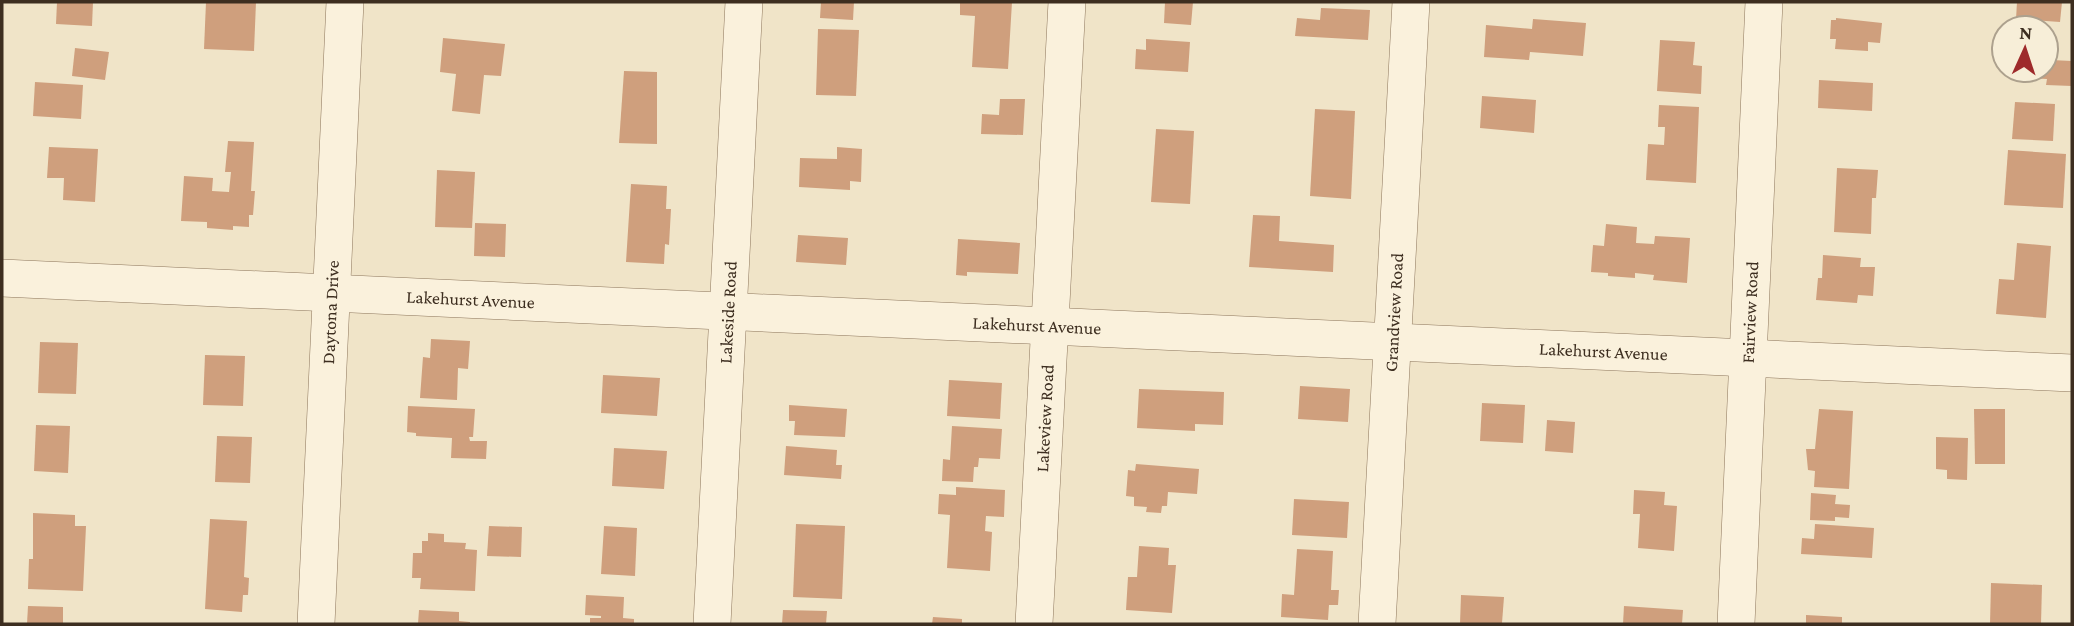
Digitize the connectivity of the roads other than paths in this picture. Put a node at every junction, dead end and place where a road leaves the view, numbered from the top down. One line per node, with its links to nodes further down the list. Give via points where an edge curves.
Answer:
1 (345, 2): 7 (street, Daytona Drive)
2 (744, 2): 8 (street, Lakeside Road)
3 (1067, 2): 9 (street, Lakeview Road)
4 (1411, 2): 10 (street, Grandview Road)
5 (1764, 2): 11 (street, Fairview Road)
6 (2, 278): 7 (street, Lakehurst Avenue)
7 (332, 293): 8 (street, Lakehurst Avenue); 13 (street, Daytona Drive)
8 (730, 312): 9 (street, Lakehurst Avenue); 14 (street, Lakeside Road)
9 (1049, 324): 10 (street, Lakehurst Avenue); 15 (street, Lakeview Road)
10 (1393, 343): 11 (street, Lakehurst Avenue); 16 (street, Grandview Road)
11 (1748, 358): 12 (street, Lakehurst Avenue); 17 (street, Fairview Road)
12 (2072, 373)
13 (316, 624)
14 (712, 624)
15 (1034, 624)
16 (1377, 624)
17 (1736, 624)

